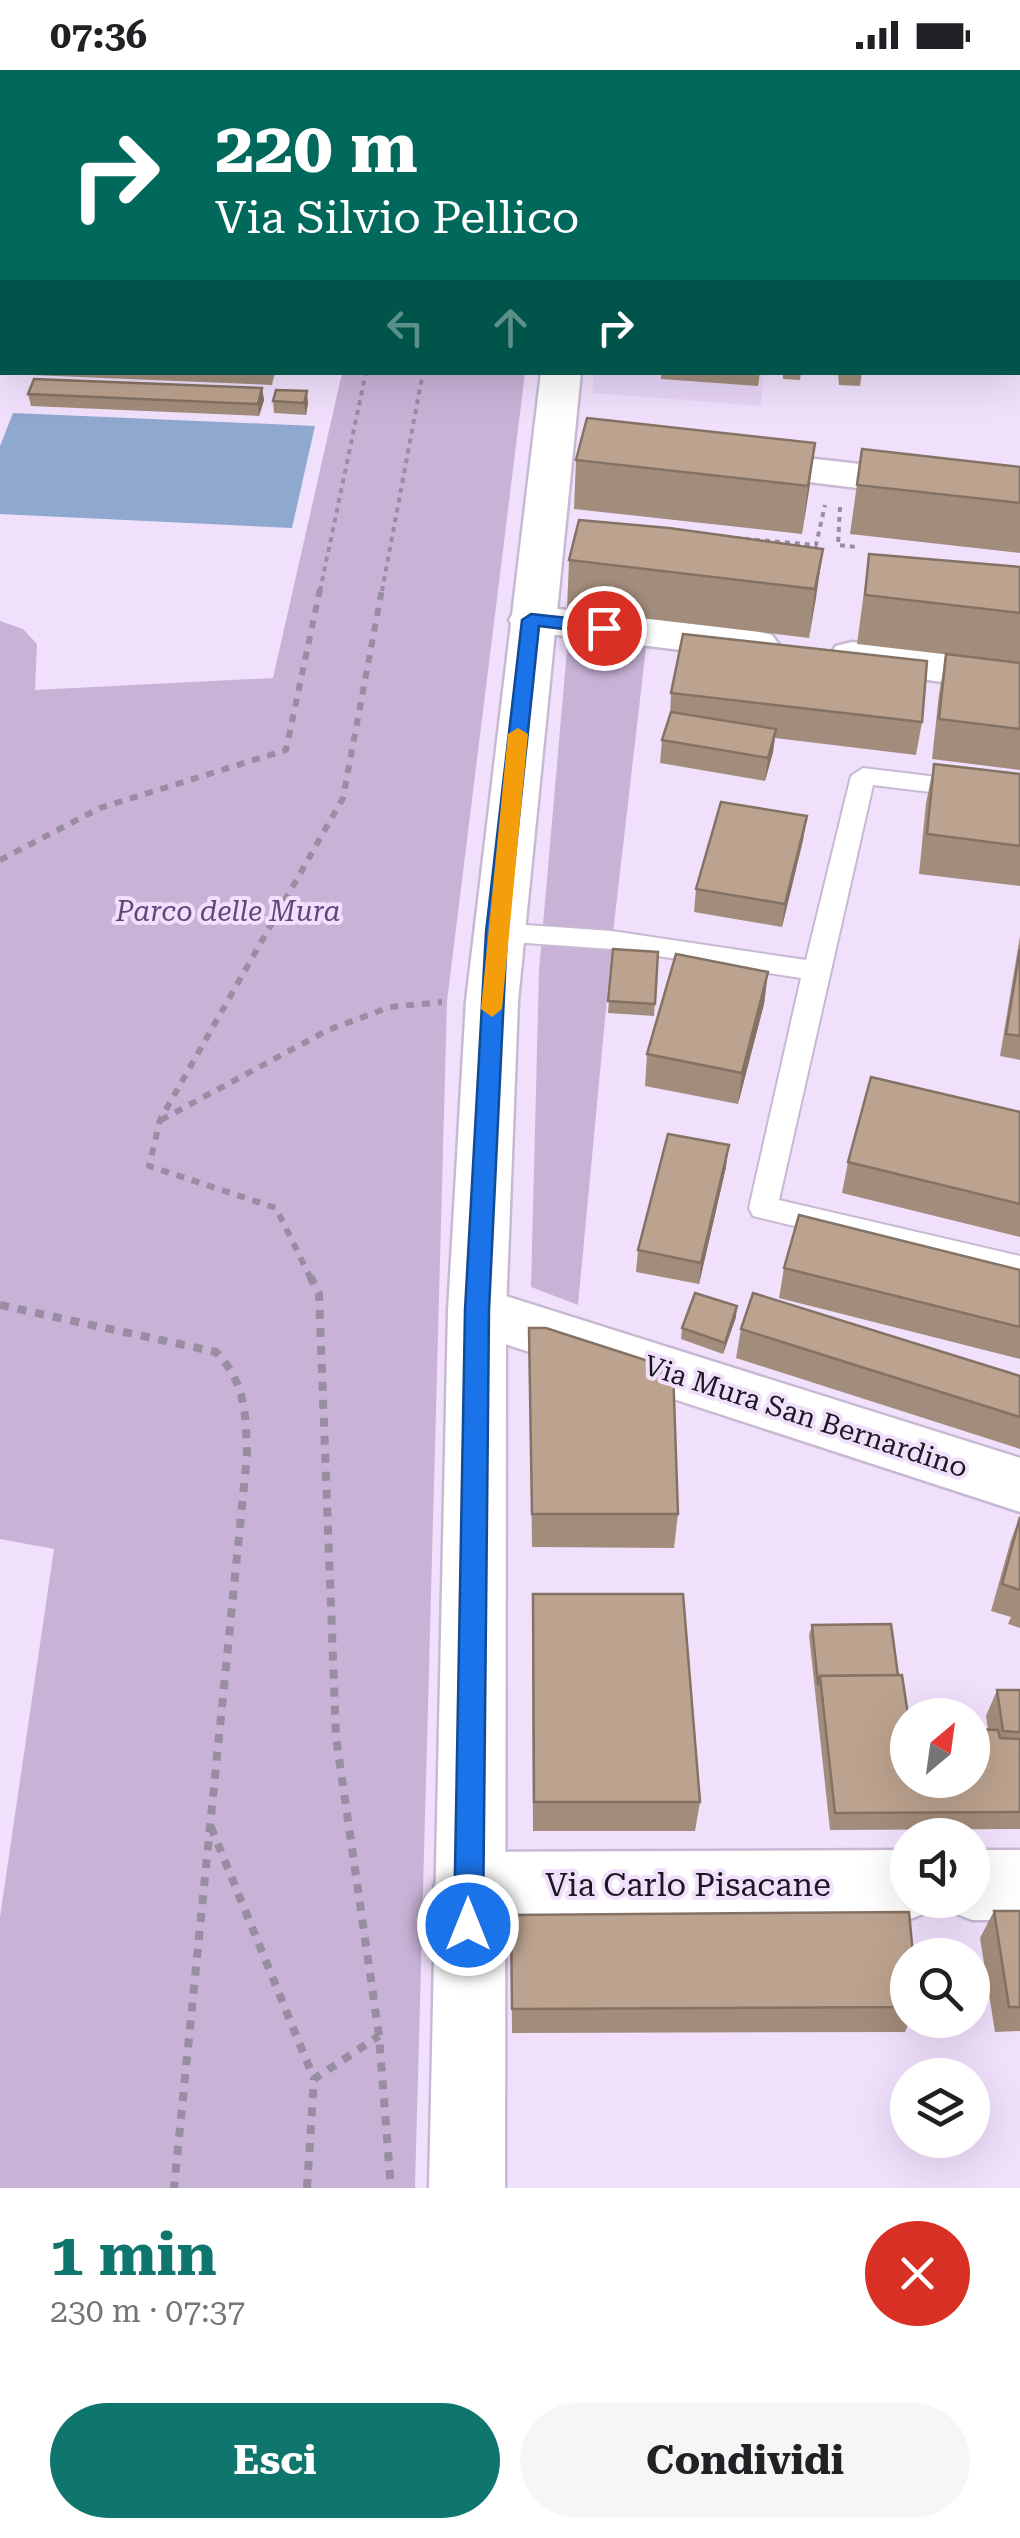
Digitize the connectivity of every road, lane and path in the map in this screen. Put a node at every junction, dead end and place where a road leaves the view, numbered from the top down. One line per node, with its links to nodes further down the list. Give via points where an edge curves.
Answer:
1 (365, 375): 13 (path, via 286,750 100,808)
2 (423, 375): 17 (path, via 343,798)
3 (560, 375): 10 (street, via 571,445)
4 (705, 459): 5 (street)
5 (1020, 495)
6 (827, 497): 8 (path, via 816,545)
7 (841, 498): 9 (path, via 838,545)
8 (727, 539)
9 (856, 547)
10 (531, 620): 11 (street, via 948,668); 14 (street)
11 (1020, 684)
12 (1020, 795): 15 (lane, via 863,776)
13 (0, 860)
14 (497, 932): 15 (lane, via 612,940); 20 (street)
15 (816, 972): 18 (lane, via 762,1208)
16 (452, 1001): 17 (path, via 390,1006 328,1030)
17 (160, 1120): 27 (path, via 149,1166 276,1208 319,1294 336,1737)
18 (1020, 1268)
19 (0, 1305): 22 (path, via 216,1352 234,1368 245,1392 247,1456)
20 (477, 1310): 21 (street, Via Mura San Bernardino); 26 (street)
21 (1020, 1485)
22 (210, 1826): 28 (path); 29 (path)
23 (1020, 1884): 25 (street)
24 (890, 1885): 26 (street, Via Carlo Pisacane)
25 (990, 1885)
26 (469, 1887): 32 (street)
27 (378, 2036): 28 (path); 31 (path)
28 (314, 2078): 30 (path)
29 (174, 2188)
30 (307, 2188)
31 (390, 2188)
32 (467, 2188)

